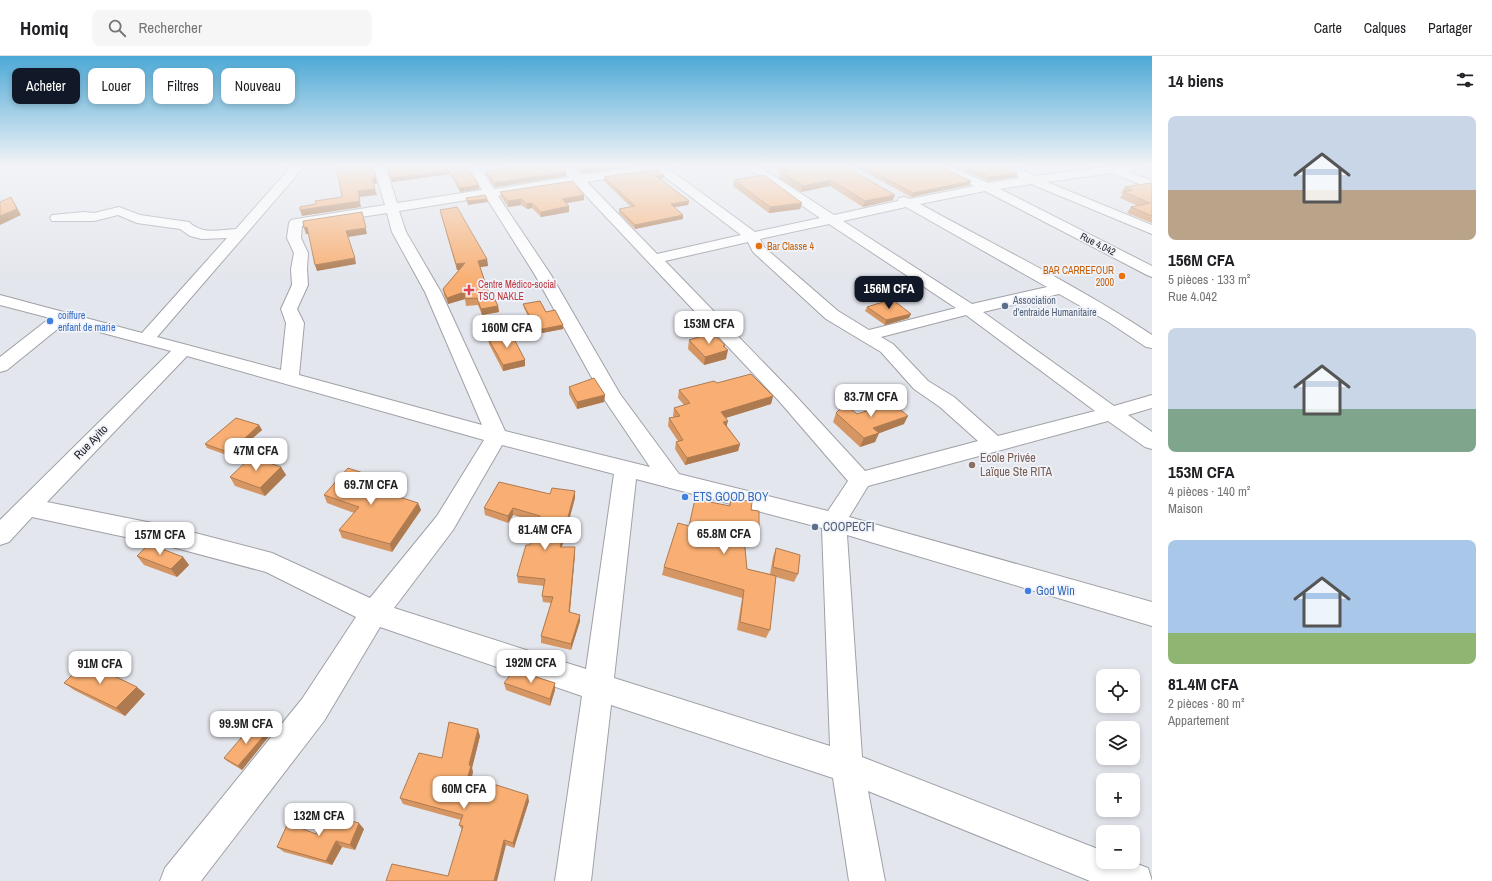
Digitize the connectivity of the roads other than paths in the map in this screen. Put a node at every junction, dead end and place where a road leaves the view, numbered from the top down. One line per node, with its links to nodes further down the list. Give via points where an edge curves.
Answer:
1 (264, 204): 15 (street)
2 (391, 204): 11 (street)
3 (421, 204): 11 (street)
4 (496, 204): 35 (street, via 543,275 612,396)
5 (602, 204): 17 (street)
6 (710, 204): 16 (street)
7 (807, 204): 13 (street)
8 (910, 204): 13 (street); 19 (street)
9 (1018, 204): 18 (street, Rue 4.042)
10 (1088, 204): 14 (street)
11 (392, 208): 28 (street, via 296,223 294,238 302,253 299,268 300,285 289,309 295,323); 31 (street, via 399,232 433,292)
12 (57, 218): 15 (street, via 94,217 119,211 137,218 184,225 188,231 197,235)
13 (831, 220): 16 (street); 21 (street)
14 (1152, 230)
15 (238, 233): 24 (street)
16 (752, 237): 17 (street); 23 (street, via 758,249 832,315 851,328)
17 (655, 259): 36 (street, via 786,396)
18 (1151, 271)
19 (1063, 288): 21 (street); 25 (street)
20 (0, 300): 22 (street)
21 (968, 310): 23 (street); 30 (street)
22 (62, 317): 24 (street); 27 (street)
23 (868, 335): 33 (street, via 887,348 921,385 947,402)
24 (146, 339): 26 (street)
25 (1152, 343)
26 (182, 349): 28 (street); 37 (street, Rue Ayito)
27 (0, 366)
28 (289, 378): 31 (street)
29 (1152, 401): 30 (street)
30 (1110, 414): 32 (street); 33 (street)
31 (497, 436): 34 (street); 40 (street, via 445,523)
32 (1152, 442)
33 (994, 444): 36 (street)
34 (626, 468): 35 (street); 42 (street)
35 (671, 480): 38 (street)
36 (860, 480): 38 (street)
37 (28, 507): 39 (street, Rue Ayito); 40 (street, via 172,537 272,563)
38 (834, 522): 41 (street); 43 (street)
39 (0, 535)
40 (374, 613): 42 (street); 44 (street, via 313,710)
41 (1152, 614)
42 (598, 687): 43 (street); 45 (street)
43 (847, 767): 46 (street); 47 (street)
44 (178, 881)
45 (572, 881)
46 (867, 881)
47 (1135, 881)

